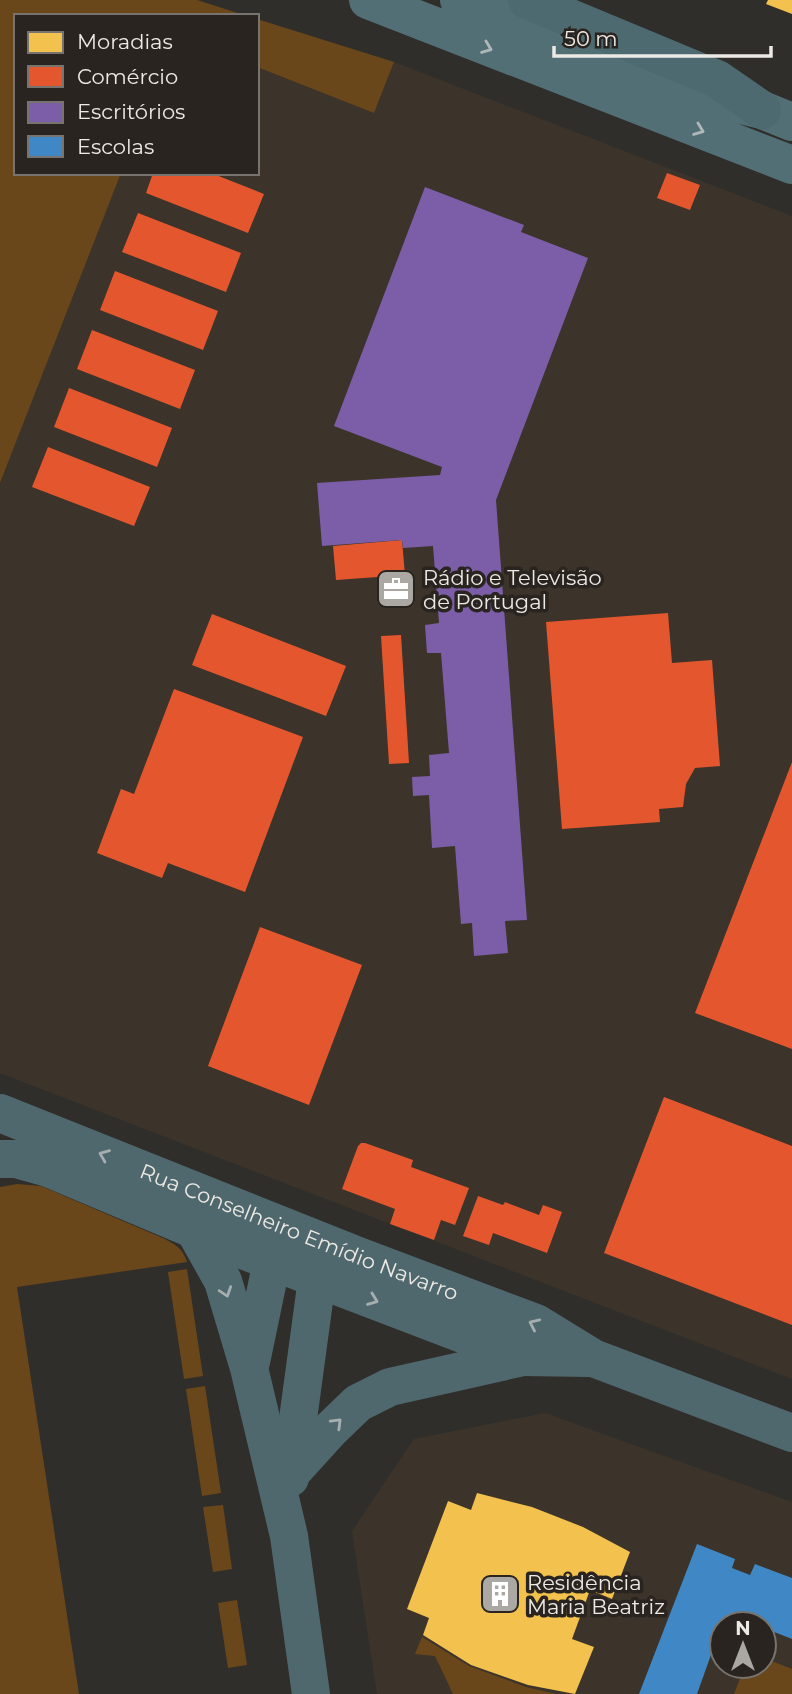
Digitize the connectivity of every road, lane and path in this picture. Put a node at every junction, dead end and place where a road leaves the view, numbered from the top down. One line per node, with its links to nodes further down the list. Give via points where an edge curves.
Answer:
1 (338, 0): 5 (main road)
2 (368, 0): 5 (main road)
3 (459, 0): 6 (main road, via 709,97)
4 (527, 0): 6 (highway, via 717,79)
5 (423, 23): 7 (main road, one-way to 7)
6 (777, 116)
7 (792, 165)
8 (0, 1113): 14 (street, Rua Conselheiro Emídio Navarro, one-way to 8, via 536,1323)
9 (0, 1159): 10 (street, Rua Conselheiro Emídio Navarro, via 48,1168)
10 (195, 1231): 11 (street, Rua Conselheiro Emídio Navarro); 15 (street, one-way to 15, via 223,1281)
11 (272, 1261): 12 (street, Rua Conselheiro Emídio Navarro); 15 (street)
12 (317, 1279): 13 (street, Rua Conselheiro Emídio Navarro, one-way to 13); 17 (street)
13 (523, 1357): 14 (street, Rua Conselheiro Emídio Navarro); 17 (street, one-way to 13, via 358,1403 390,1387)
14 (593, 1358): 16 (street, Rua Conselheiro Emídio Navarro)
15 (249, 1368): 18 (street)
16 (792, 1433)
17 (290, 1473): 18 (street)
18 (289, 1536): 19 (street)
19 (311, 1694)

